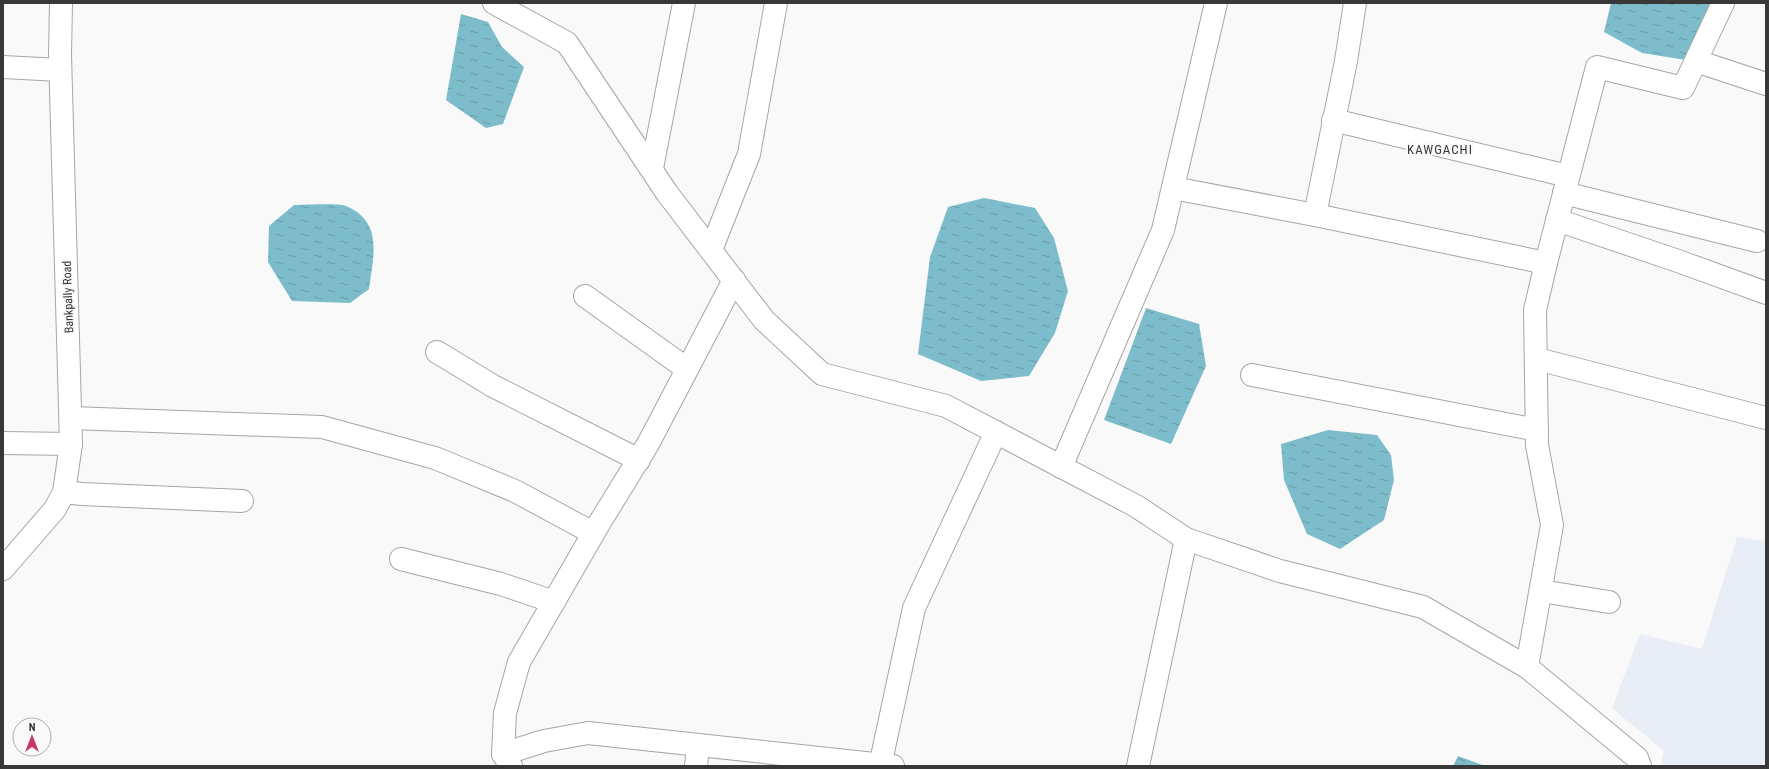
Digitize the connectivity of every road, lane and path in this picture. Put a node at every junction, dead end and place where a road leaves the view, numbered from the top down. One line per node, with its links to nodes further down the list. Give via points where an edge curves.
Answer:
1 (61, 3): 10 (street, Bankpally Road)
2 (494, 3): 13 (street, via 567,43)
3 (684, 3): 13 (street)
4 (776, 3): 19 (street, via 749,154)
5 (1216, 3): 15 (street)
6 (1355, 3): 12 (street)
7 (1723, 3): 8 (street)
8 (1696, 61): 11 (street); 14 (street, via 1683,88 1597,67)
9 (3, 67): 10 (street)
10 (60, 70): 28 (street, Bankpally Road)
11 (1766, 84)
12 (1334, 120): 14 (street); 16 (street)
13 (652, 168): 19 (street, via 667,193)
14 (1566, 184): 17 (street); 18 (street)
15 (1173, 188): 16 (street); 35 (street, via 1163,230)
16 (1314, 215): 20 (street)
17 (1557, 220): 20 (street); 22 (street)
18 (1757, 240)
19 (711, 250): 21 (street)
20 (1546, 263): 25 (street, via 1535,310)
21 (734, 280): 26 (street); 31 (street, via 764,320 822,374 946,406)
22 (1766, 293)
23 (585, 296): 26 (street)
24 (437, 352): 34 (street, via 493,386)
25 (1536, 359): 29 (street); 30 (street)
26 (687, 369): 34 (street)
27 (1252, 375): 30 (street)
28 (71, 418): 33 (street, Bankpally Road); 38 (street, via 322,428 435,458 515,491)
29 (1766, 418)
30 (1537, 430): 42 (street, via 1537,445 1552,525)
31 (996, 432): 35 (street); 48 (street, via 914,608)
32 (3, 443): 33 (street)
33 (71, 444): 36 (street, Bankpally Road)
34 (639, 460): 38 (street)
35 (1061, 466): 39 (street, via 1136,506)
36 (64, 492): 37 (street); 41 (street, Bankpally Road, via 55,509)
37 (242, 501)
38 (593, 533): 43 (street)
39 (1186, 539): 45 (street, via 1280,571 1423,607); 49 (street)
40 (401, 559): 43 (street, via 502,584)
41 (3, 569)
42 (1541, 591): 44 (street); 45 (street)
43 (554, 602): 47 (street, via 519,662 505,713)
44 (1609, 602)
45 (1527, 666): 50 (street, via 1637,758)
46 (697, 756): 47 (street, via 588,734 544,741); 48 (street)
47 (507, 760)
48 (884, 766)
49 (1138, 766)
50 (1640, 766)

